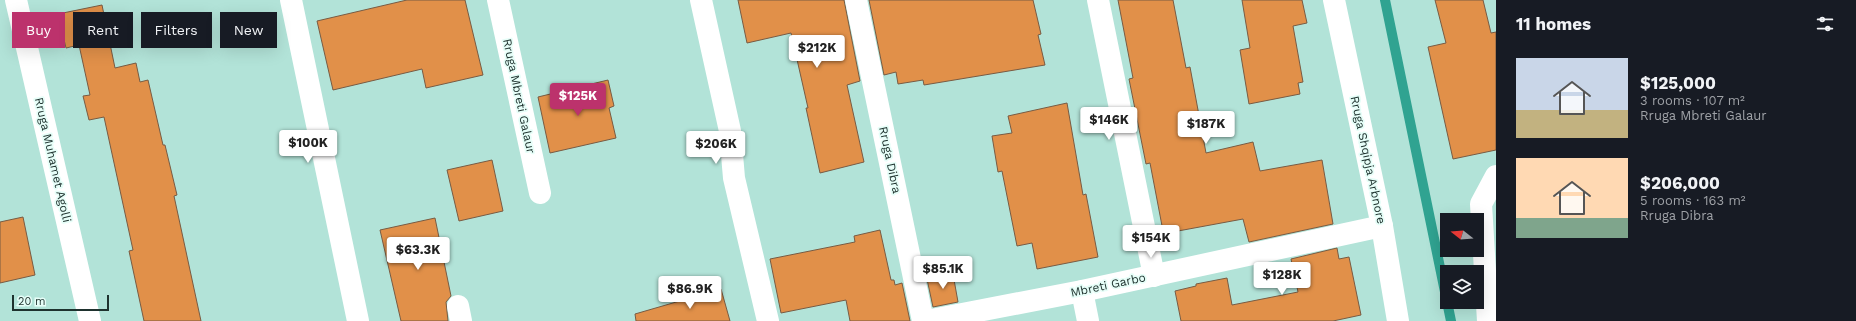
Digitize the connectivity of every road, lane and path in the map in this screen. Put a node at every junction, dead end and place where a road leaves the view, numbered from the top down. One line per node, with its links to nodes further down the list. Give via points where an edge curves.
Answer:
1 (16, 0): 14 (street, Rruga Muhamet Agolli)
2 (291, 0): 15 (street)
3 (498, 0): 9 (street, Rruga Mbreti Galaur)
4 (702, 0): 16 (street, via 730,131 734,178)
5 (856, 0): 17 (street, Rruga Dibra)
6 (1098, 0): 11 (street)
7 (1334, 0): 10 (street, Rruga Shqipja Arbnore)
8 (1496, 176): 13 (street, via 1481,204)
9 (540, 193)
10 (1382, 226): 11 (street, Mbreti Garbo); 20 (street, Rruga Shqipja Arbnore)
11 (1154, 276): 12 (street, Mbreti Garbo)
12 (1082, 291): 18 (street, Mbreti Garbo); 19 (street)
13 (1491, 315)
14 (90, 321)
15 (358, 321)
16 (768, 321)
17 (923, 321)
18 (926, 321)
19 (1088, 321)
20 (1398, 321)

